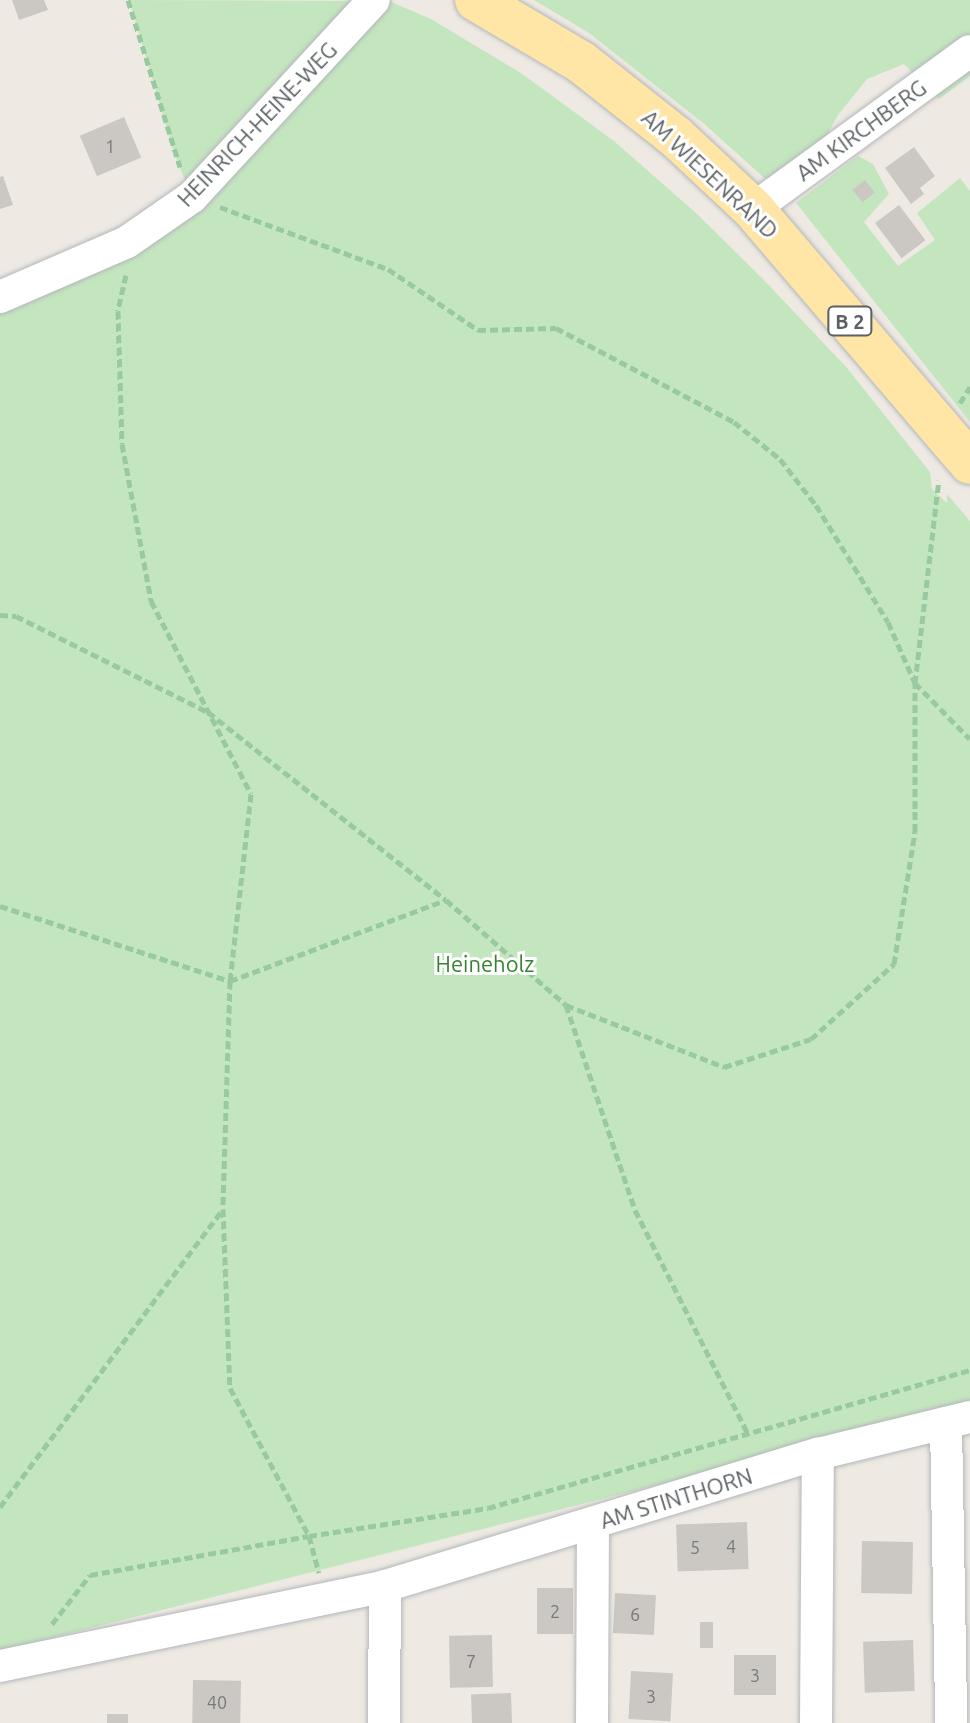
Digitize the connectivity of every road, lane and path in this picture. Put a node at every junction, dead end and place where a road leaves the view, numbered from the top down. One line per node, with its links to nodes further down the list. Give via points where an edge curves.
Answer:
1 (128, 0): 5 (path)
2 (374, 0): 5 (street, HEINRICH-HEINE-WEG)
3 (476, 0): 6 (main road, AM WIESENRAND / B 2, via 581,62 676,137)
4 (970, 51): 6 (street, AM KIRCHBERG)
5 (192, 197): 7 (street, HEINRICH-HEINE-WEG); 13 (path, via 388,269 478,330 556,328 734,422 780,459 816,505 888,622)
6 (753, 209): 10 (main road, AM WIESENRAND / B 2)
7 (127, 242): 8 (street, HEINRICH-HEINE-WEG); 14 (path, via 129,262 118,311 122,444 151,601)
8 (0, 297)
9 (970, 387): 10 (path)
10 (942, 430): 11 (main road, AM WIESENRAND / B 2); 13 (path)
11 (970, 463)
12 (0, 615): 14 (path, via 16,616)
13 (915, 683): 15 (path); 19 (path, via 915,832 894,964 811,1039 724,1067)
14 (208, 712): 16 (path); 18 (path, via 251,794)
15 (970, 739)
16 (446, 900): 18 (path); 19 (path)
17 (0, 906): 18 (path)
18 (230, 981): 20 (path)
19 (566, 1005): 23 (path, via 635,1210)
20 (223, 1209): 25 (path); 27 (path, via 230,1388)
21 (970, 1370): 23 (path)
22 (958, 1420): 24 (street, AM STINTHORN); 28 (street)
23 (748, 1434): 27 (path, via 488,1508)
24 (818, 1454): 26 (street, AM STINTHORN); 36 (street)
25 (0, 1507)
26 (593, 1523): 29 (street, AM STINTHORN); 35 (street)
27 (309, 1536): 30 (path); 31 (path, via 90,1575)
28 (960, 1575): 33 (street)
29 (385, 1586): 30 (street, AM STINTHORN); 34 (street)
30 (326, 1601): 32 (street, AM STINTHORN)
31 (50, 1627)
32 (0, 1666)
33 (960, 1683): 37 (street)
34 (384, 1723)
35 (592, 1723)
36 (816, 1723)
37 (951, 1723)

